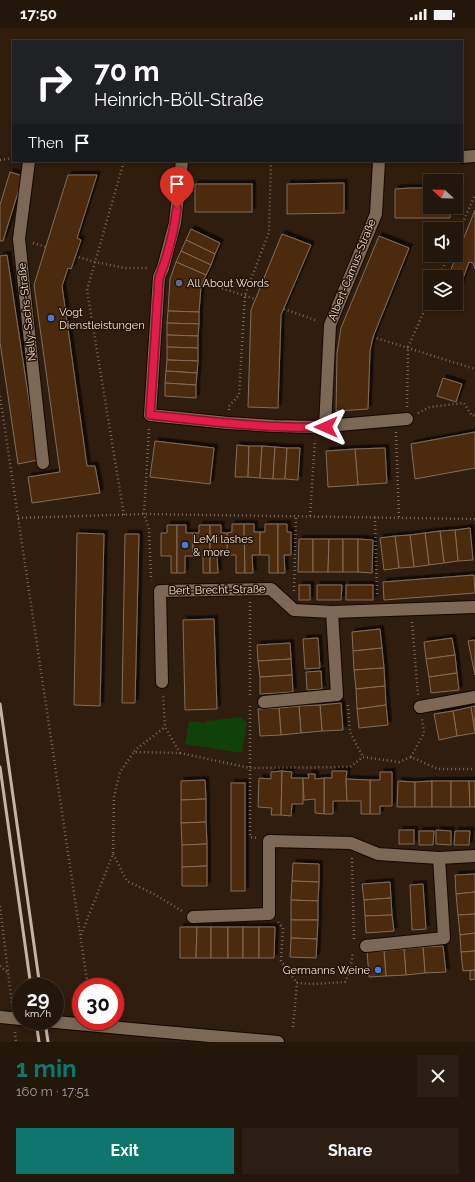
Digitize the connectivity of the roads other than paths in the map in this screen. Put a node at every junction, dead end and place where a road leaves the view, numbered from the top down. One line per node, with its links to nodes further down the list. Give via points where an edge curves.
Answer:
1 (463, 156): 2 (street)
2 (475, 156)
3 (29, 162): 8 (street, Nelly-Sachs-Straße, via 18,239)
4 (182, 162): 7 (street, via 175,223 159,278 150,415 228,423)
5 (379, 162): 7 (street, Albert-Camus-Straße, via 376,214 330,325)
6 (401, 420): 7 (street)
7 (321, 427)
8 (43, 463)
9 (475, 607): 10 (street)
10 (332, 612): 11 (street, Bert-Brecht-Straße, via 294,610 271,589 160,591); 13 (street, via 337,695)
11 (162, 682)
12 (475, 697): 14 (street)
13 (264, 702)
14 (420, 706)
15 (475, 856): 16 (street)
16 (439, 858): 17 (street, via 378,854 351,843 269,841 269,914); 18 (street, via 444,938)
17 (193, 917)
18 (366, 946)
19 (0, 1017): 20 (street, bridge)
20 (12, 1018)
21 (64, 1023): 22 (street, bridge)
22 (278, 1042)

